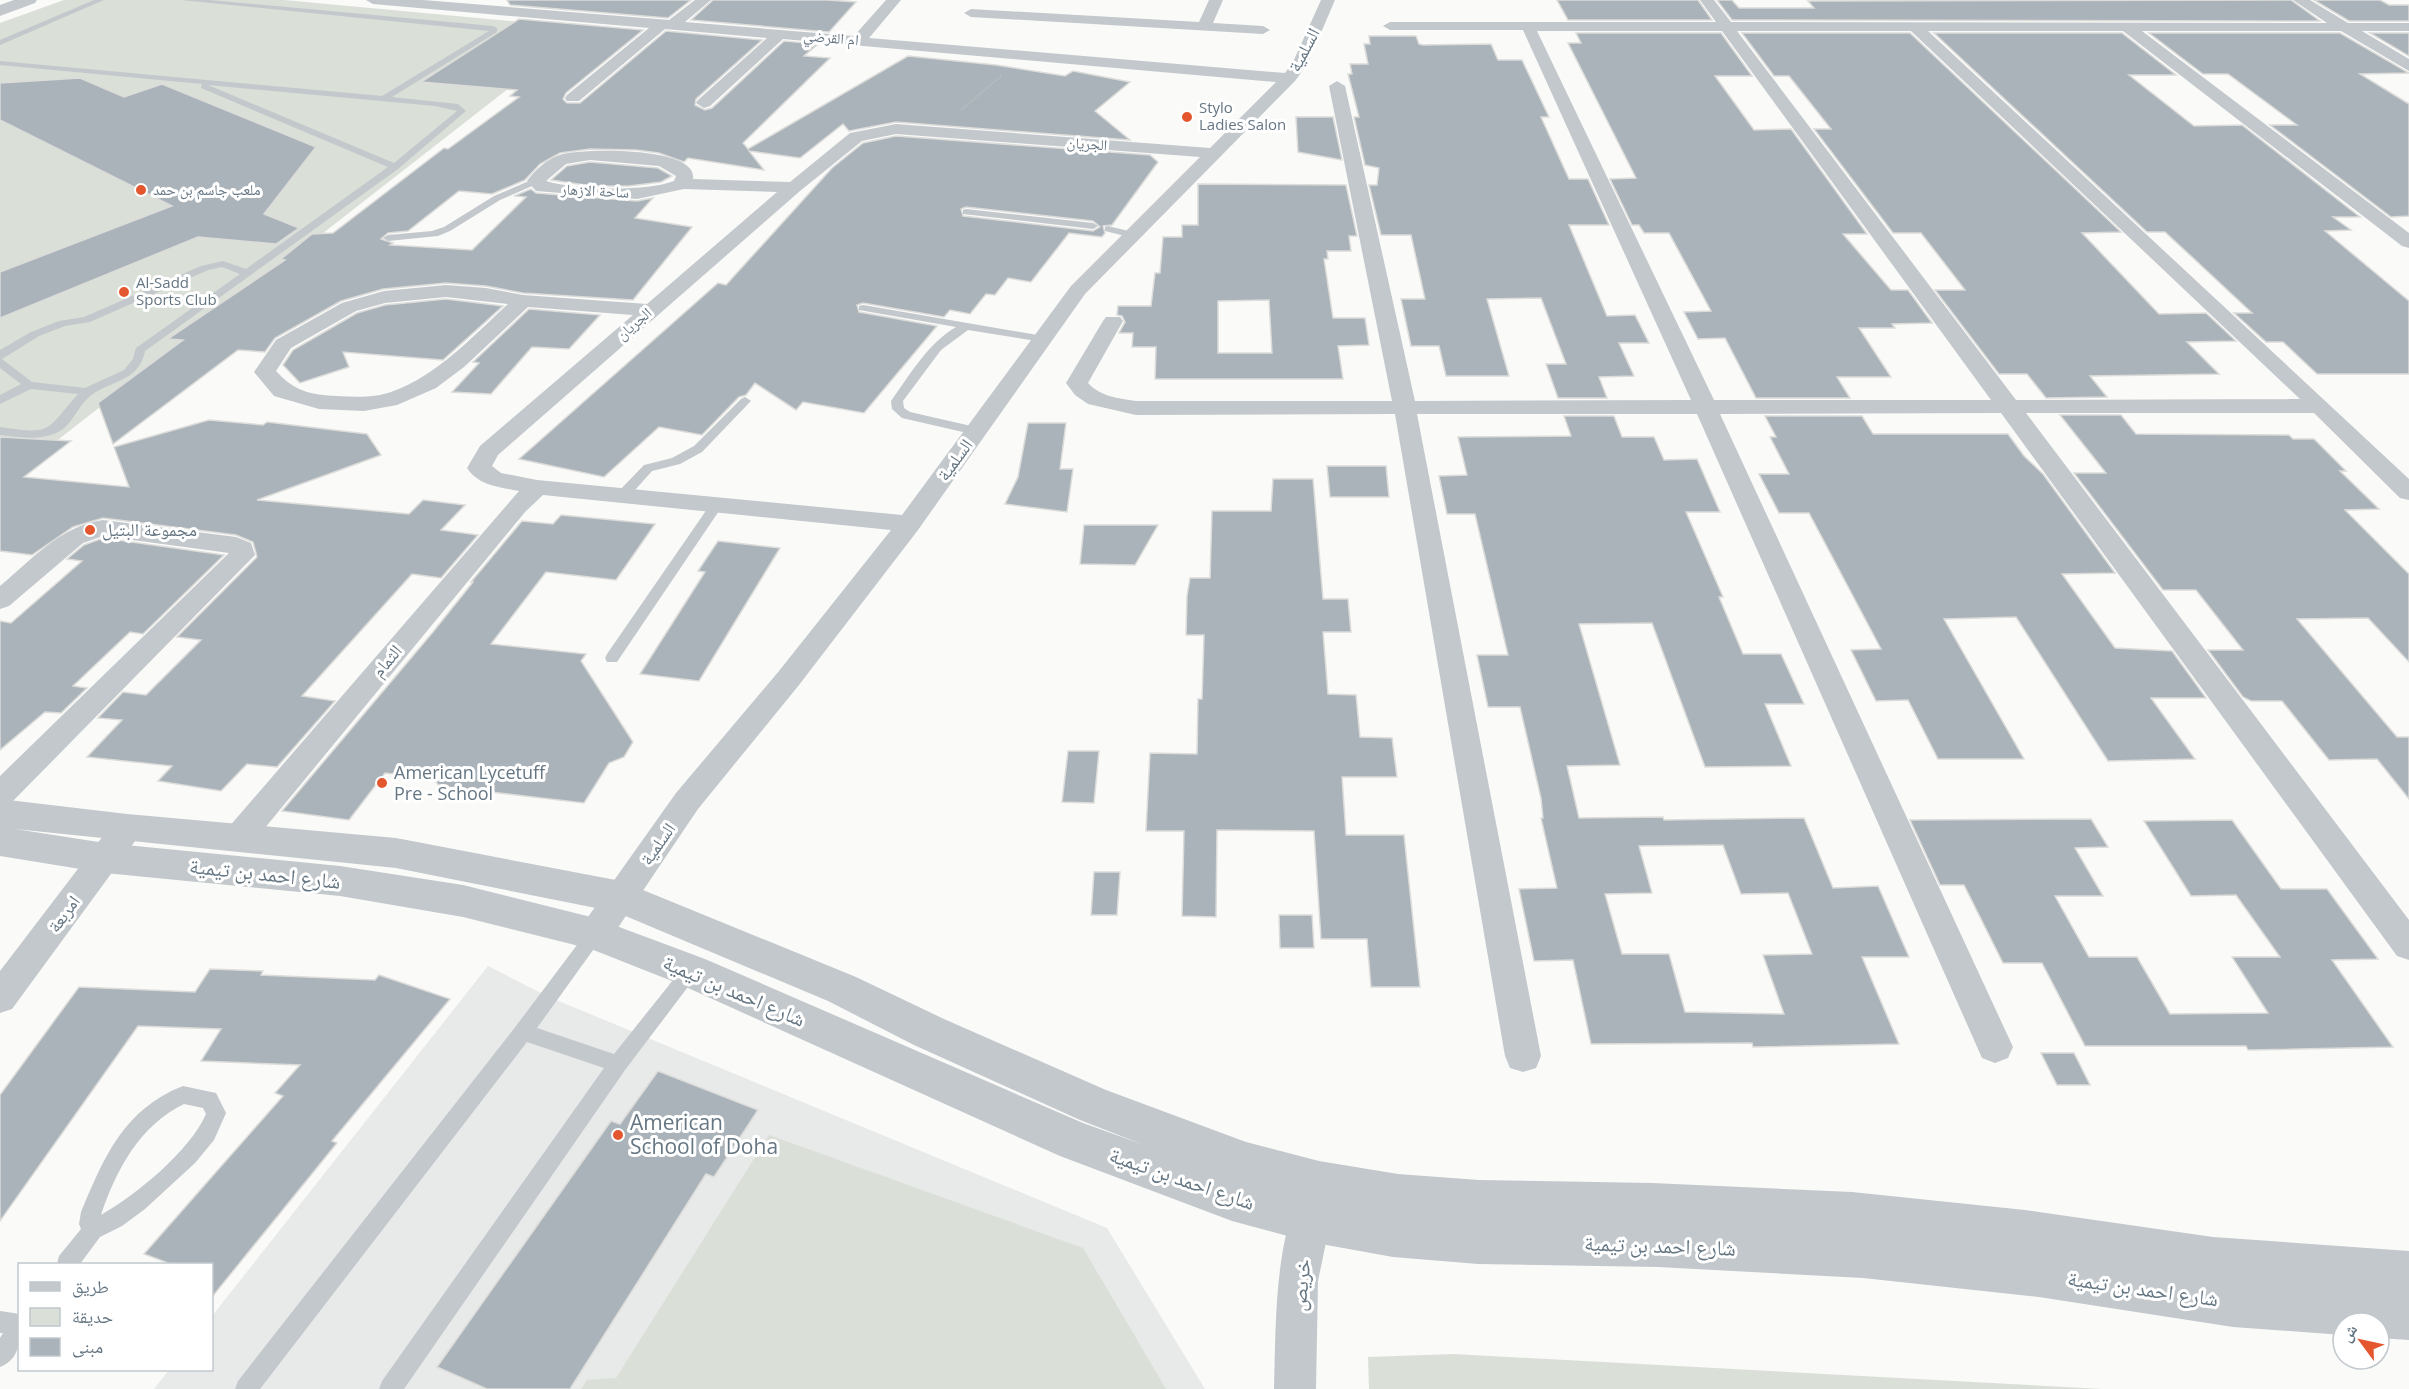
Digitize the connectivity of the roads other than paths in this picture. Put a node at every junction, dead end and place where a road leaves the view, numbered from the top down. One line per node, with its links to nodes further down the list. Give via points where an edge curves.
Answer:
1 (9, 0): 13 (street)
2 (29, 0): 15 (street)
3 (100, 0): 28 (lane)
4 (185, 0): 34 (lane, via 493,28)
5 (373, 0): 14 (street, ام القرضي)
6 (704, 0): 16 (street)
7 (894, 0): 27 (street)
8 (981, 0): 17 (street, via 968,17 1090,15)
9 (1216, 0): 17 (street)
10 (1328, 0): 31 (street, السلمية, via 1300,63)
11 (1707, 0): 23 (street)
12 (2300, 0): 20 (street)
13 (0, 3)
14 (440, 3): 16 (street, ام القرضي, via 647,22)
15 (0, 11)
16 (667, 19): 26 (street, ام القرضي); 35 (street)
17 (1203, 26): 25 (street)
18 (1390, 26): 22 (street)
19 (2127, 27): 20 (street); 24 (street); 47 (street)
20 (2344, 27): 21 (street); 30 (street)
21 (2409, 27)
22 (1529, 28): 23 (street); 61 (street)
23 (1728, 28): 24 (street); 62 (street)
24 (1916, 28): 63 (street)
25 (1263, 30)
26 (780, 34): 27 (street, ام القرضي); 36 (street)
27 (858, 41): 31 (street, ام القرضي, via 946,43 1025,55)
28 (0, 43)
29 (3, 64): 32 (lane)
30 (2409, 66)
31 (1289, 78): 37 (street, السلمية)
32 (190, 80): 34 (lane); 38 (lane)
33 (1337, 86): 64 (street)
34 (384, 98): 38 (lane, via 452,105 462,111)
35 (573, 98)
36 (704, 103)
37 (1213, 153): 41 (street, الجريان, via 896,129 856,137); 45 (street, السلمية)
38 (395, 167): 48 (lane)
39 (536, 181): 40 (street, ساحة الازهار, via 542,187 556,189 648,194 667,192); 40 (street, ساحة الازهار, via 556,163 587,155 666,162 685,175); 46 (lane, via 434,234)
40 (682, 184): 41 (street, ساحة الازهار)
41 (794, 187): 51 (street, الجريان)
42 (966, 212): 43 (lane)
43 (1093, 226)
44 (1108, 229): 45 (lane)
45 (1133, 235): 54 (street, السلمية, via 1078,290)
46 (388, 238)
47 (2409, 242)
48 (248, 273): 55 (lane, via 223,264 205,268 86,320 63,323 34,334); 58 (lane, via 140,350 134,368)
49 (523, 301): 49 (street, via 446,291 384,297 349,307 283,344 265,372 282,392 319,402 364,404 398,398 428,383 456,362); 51 (street)
50 (863, 308): 53 (lane)
51 (650, 310): 67 (street, الجريان, via 488,451 479,468 494,479)
52 (1113, 321): 64 (street, via 1077,383 1093,400 1136,408)
53 (968, 326): 54 (lane); 66 (lane, via 945,340 896,406 906,415)
54 (1043, 339): 66 (street, السلمية)
55 (0, 356)
56 (0, 362): 57 (lane)
57 (28, 385): 58 (lane); 59 (lane)
58 (87, 392): 65 (lane, via 56,429 41,435)
59 (0, 400)
60 (745, 401): 69 (lane, via 698,449 676,461 648,468)
61 (1705, 406): 62 (street); 64 (street); 85 (street)
62 (2009, 406): 63 (street); 81 (street)
63 (2320, 406): 68 (street)
64 (1405, 408): 86 (street)
65 (0, 431)
66 (976, 431): 71 (street, السلمية)
67 (537, 487): 69 (street, الجريان); 76 (street, الثمام, via 516,507)
68 (2409, 493)
69 (622, 496): 70 (street, الجريان)
70 (717, 505): 71 (street, الجريان); 73 (lane)
71 (909, 525): 79 (street, السلمية, via 687,801)
72 (0, 600): 74 (street, via 74,537 88,530 114,529 236,545 242,549 243,555)
73 (612, 658)
74 (0, 795)
75 (0, 813): 78 (street, شارع احمد بن تيمية)
76 (239, 837): 78 (street, شارع احمد بن تيمية); 79 (street, شارع احمد بن تيمية, via 396,853)
77 (0, 841): 78 (street, شارع احمد بن تيمية)
78 (116, 843): 80 (street, شارع احمد بن تيمية, via 463,901); 83 (street, امربعة)
79 (621, 897): 80 (street, السلمية); 88 (street, شارع احمد بن تيمية, via 842,989 1095,1106 1246,1163)
80 (595, 934): 82 (street, شارع احمد بن تيمية); 84 (lane)
81 (2409, 946)
82 (691, 971): 87 (lane); 88 (street, شارع احمد بن تيمية, via 1075,1141 1232,1199)
83 (0, 999)
84 (523, 1032): 87 (lane); 97 (lane)
85 (1995, 1047)
86 (1523, 1056)
87 (618, 1064): 98 (lane)
88 (1314, 1201): 91 (street, شارع احمد بن تيمية, via 1398,1196 1852,1215 2025,1233 2213,1260); 92 (street, شارع احمد بن تيمية, via 1393,1234 1478,1241 1658,1244 1863,1255 2039,1274 2233,1302); 99 (street, خريص, via 1298,1281)
89 (95, 1227): 89 (lane, via 115,1220 197,1148 215,1121 215,1108 209,1100 183,1095 150,1111 136,1124 91,1212 89,1224); 90 (lane)
90 (68, 1263)
91 (2409, 1274)
92 (2409, 1316)
93 (0, 1322): 94 (lane)
94 (18, 1325)
95 (18, 1331): 96 (lane)
96 (1, 1352)
97 (246, 1389)
98 (390, 1389)
99 (1295, 1389)

